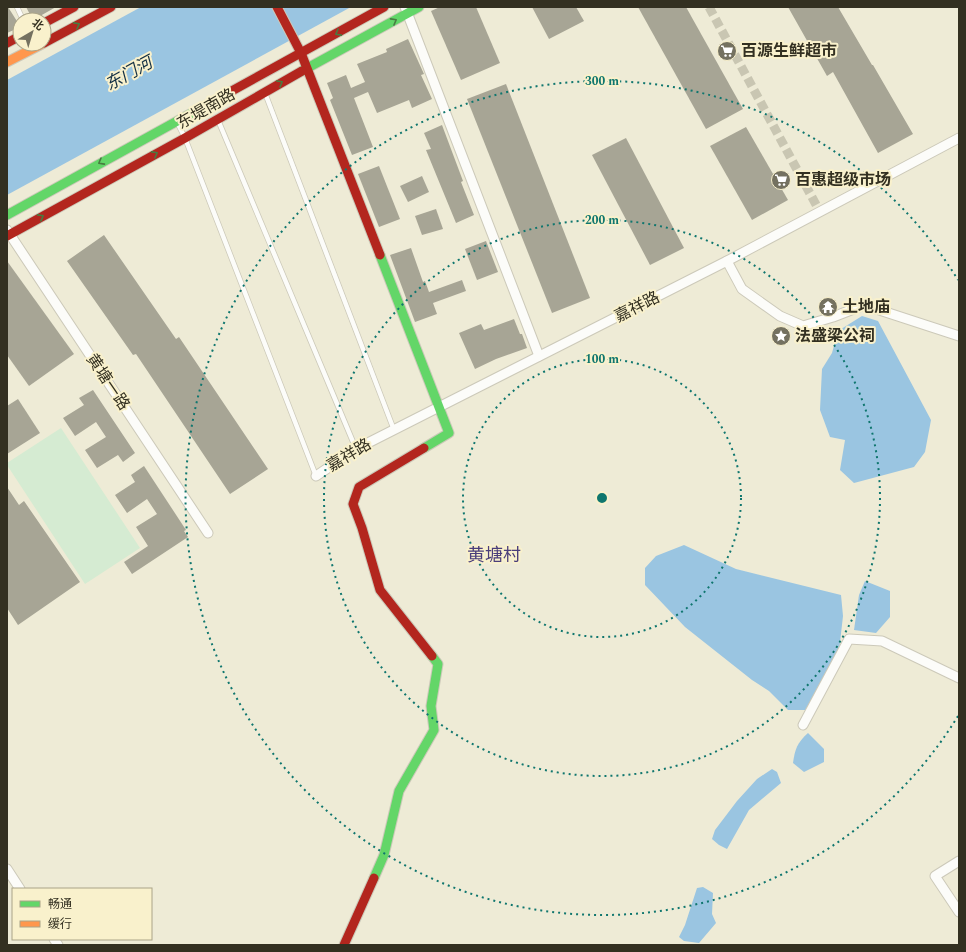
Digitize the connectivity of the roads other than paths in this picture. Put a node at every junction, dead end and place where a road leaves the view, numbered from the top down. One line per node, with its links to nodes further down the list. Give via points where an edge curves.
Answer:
1 (74, 7): 7 (main road)
2 (111, 7): 8 (main road, one-way to 2)
3 (276, 7): 10 (main road)
4 (384, 7): 10 (main road, 东堤南路, one-way to 10)
5 (419, 7): 6 (main road, 东堤南路)
6 (406, 10): 12 (main road, 东堤南路, one-way to 6); 22 (street)
7 (52, 19)
8 (52, 38)
9 (26, 52): 11 (main road)
10 (302, 53): 12 (main road); 15 (main road, 东堤南路)
11 (7, 62)
12 (307, 68): 13 (main road, 东堤南路, one-way to 12); 23 (main road)
13 (265, 92): 14 (main road, 东堤南路); 24 (lane)
14 (218, 119): 16 (main road, 东堤南路); 25 (lane)
15 (176, 121): 16 (lane); 18 (main road, 东堤南路, one-way to 18)
16 (185, 138): 19 (main road, 东堤南路, one-way to 16); 26 (lane)
17 (959, 138): 20 (street, 嘉祥路)
18 (7, 215)
19 (8, 234): 27 (street, 黄塘一路)
20 (728, 261): 21 (street, via 742,289 780,316 803,326 864,305); 22 (street, 嘉祥路)
21 (959, 336)
22 (539, 356): 23 (street, 嘉祥路)
23 (439, 406): 24 (street, 嘉祥路); 34 (main road, via 449,433 360,487 353,504 380,590 438,664 431,706 434,730 398,791 384,855)
24 (394, 430): 25 (street, 嘉祥路)
25 (356, 449): 26 (street, 嘉祥路)
26 (316, 476)
27 (208, 533)
28 (959, 678): 29 (street, via 882,641 849,639)
29 (803, 725)
30 (959, 861): 33 (street, via 935,876)
31 (7, 869): 32 (street)
32 (19, 888)
33 (958, 908)
34 (344, 945)

